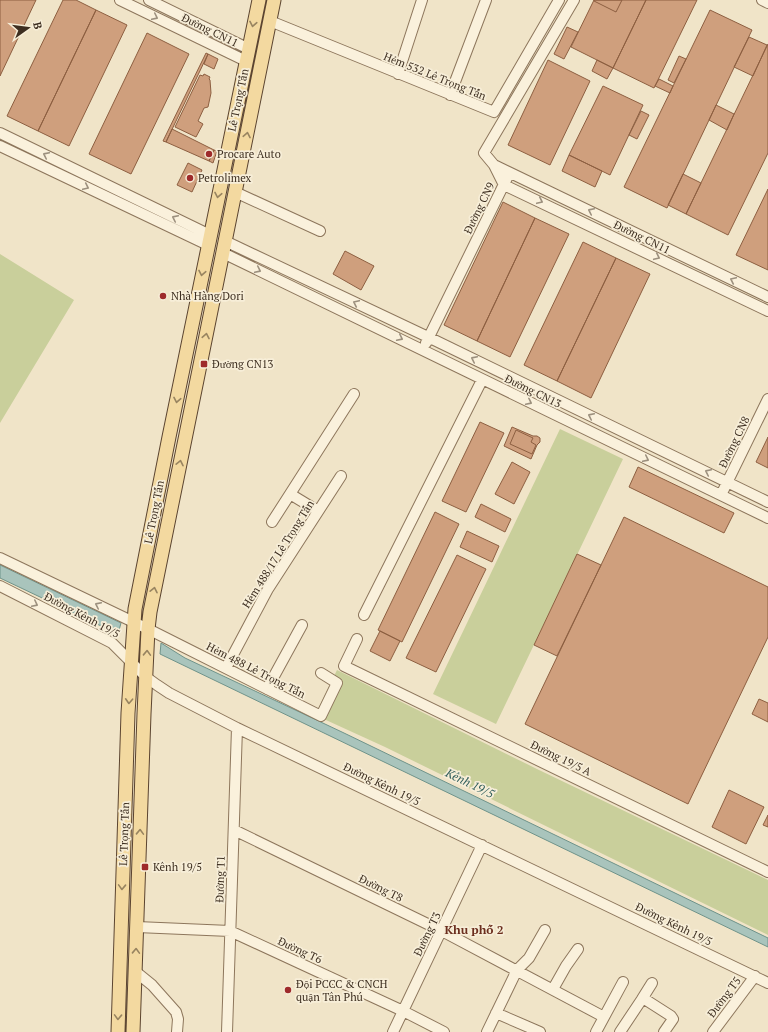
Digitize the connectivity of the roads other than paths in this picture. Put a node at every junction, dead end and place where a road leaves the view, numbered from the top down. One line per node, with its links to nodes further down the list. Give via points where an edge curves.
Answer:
1 (120, 0): 12 (street, Đường CN11, one-way to 12)
2 (149, 0): 12 (street, Đường CN11)
3 (259, 0): 12 (main road, Lê Trọng Tấn, one-way to 12)
4 (274, 0): 11 (main road, Lê Trọng Tấn)
5 (422, 0): 13 (street)
6 (486, 0): 14 (street)
7 (559, 0): 14 (street, Hẻm 532 Lê Trọng Tấn, via 494,112)
8 (574, 0): 18 (street, Đường CN9, via 484,153)
9 (762, 0): 10 (street)
10 (768, 3)
11 (270, 21): 13 (street, Hẻm 532 Lê Trọng Tấn); 22 (main road, Lê Trọng Tấn, one-way to 11)
12 (247, 55): 24 (main road, Lê Trọng Tấn, one-way to 24)
13 (398, 74): 14 (street, Hẻm 532 Lê Trọng Tấn)
14 (450, 95)
15 (0, 133): 17 (street, one-way to 15)
16 (0, 146): 19 (street)
17 (62, 163): 19 (street); 24 (street, one-way to 17)
18 (494, 165): 20 (street, Đường CN11); 21 (street, Đường CN9)
19 (57, 173): 24 (street, one-way to 24)
20 (510, 173): 21 (street); 26 (street, Đường CN11, one-way to 20)
21 (504, 185): 27 (street, Đường CN11, one-way to 27); 30 (street, Đường CN9)
22 (235, 192): 23 (street); 25 (main road, Lê Trọng Tấn)
23 (320, 231)
24 (209, 240): 25 (main road); 48 (main road, Lê Trọng Tấn, one-way to 48)
25 (224, 247): 28 (street, Đường CN13, one-way to 25); 29 (street, Đường CN13, one-way to 29); 50 (main road, Lê Trọng Tấn, one-way to 25)
26 (768, 297)
27 (768, 311)
28 (388, 318): 29 (street); 30 (street, Đường CN13)
29 (383, 330): 31 (street, Đường CN13, one-way to 31)
30 (428, 337): 31 (street, Đường CN9); 32 (street, Đường CN13, one-way to 30)
31 (423, 349): 33 (street, Đường CN13)
32 (509, 377): 34 (street); 38 (street, Đường CN13, one-way to 32)
33 (482, 380): 34 (street, Đường CN13); 47 (street)
34 (503, 390): 40 (street, Đường CN13, one-way to 40)
35 (354, 394): 39 (street)
36 (768, 399): 38 (street, Đường CN8)
37 (340, 476): 42 (street, Hẻm 488/17 Lê Trọng Tấn)
38 (728, 482): 40 (street, Đường CN8); 41 (street, Đường CN13)
39 (290, 494): 42 (street); 44 (street)
40 (721, 495): 43 (street, Đường CN13)
41 (768, 502)
42 (318, 511): 53 (street, Hẻm 488/17 Lê Trọng Tấn, via 268,589)
43 (768, 518)
44 (272, 522)
45 (0, 558): 48 (street, Đường Kênh 19/5, one-way to 45)
46 (0, 586): 52 (street, Đường Kênh 19/5, one-way to 52, via 112,643)
47 (364, 615)
48 (133, 622): 50 (street, Đường Kênh 19/5); 52 (main road, Lê Trọng Tấn)
49 (302, 625): 56 (street)
50 (148, 629): 53 (street, Hẻm 488 Lê Trọng Tấn); 55 (main road, Lê Trọng Tấn, one-way to 50)
51 (358, 639): 60 (street, Đường 19/5 A, via 344,666)
52 (131, 662): 55 (street, Đường Kênh 19/5); 61 (main road, Lê Trọng Tấn, one-way to 61)
53 (226, 668): 56 (street, Hẻm 488 Lê Trọng Tấn)
54 (321, 672): 56 (street, Hẻm 488 Lê Trọng Tấn, via 337,683 321,716)
55 (146, 677): 57 (street, Đường Kênh 19/5, via 169,693); 62 (main road, Lê Trọng Tấn, one-way to 55)
56 (267, 689)
57 (237, 728): 58 (street, Đường T1); 59 (street, Đường Kênh 19/5)
58 (234, 830): 63 (street, Đường T8); 65 (street, Đường T1)
59 (482, 845): 63 (street, Đường T3); 69 (street, Đường Kênh 19/5)
60 (768, 872)
61 (121, 926): 62 (main road); 78 (main road, Lê Trọng Tấn, one-way to 78)
62 (137, 927): 65 (street, Đường T6); 68 (main road, Lê Trọng Tấn, one-way to 62)
63 (442, 930): 67 (street, Đường T8); 75 (street, Đường T3)
64 (545, 930): 67 (street, via 530,958)
65 (230, 931): 75 (street, Đường T6); 81 (street, Đường T1)
66 (578, 949): 73 (street)
67 (517, 970): 73 (street, Đường T8); 76 (street)
68 (136, 972): 79 (main road, Lê Trọng Tấn); 80 (street, via 152,985 176,1012)
69 (755, 976): 72 (street, Đường Kênh 19/5); 89 (street, Đường T5)
70 (623, 982): 77 (street)
71 (652, 983): 74 (street)
72 (768, 983)
73 (553, 989): 77 (street, Đường T8)
74 (642, 999): 87 (street); 88 (street, via 673,1019)
75 (403, 1011): 82 (street, Đường T3); 83 (street, Đường T6)
76 (496, 1013): 84 (street); 85 (street)
77 (604, 1017): 86 (street)
78 (118, 1032)
79 (133, 1032)
80 (177, 1032)
81 (227, 1032)
82 (393, 1032)
83 (444, 1032)
84 (487, 1032)
85 (540, 1032)
86 (596, 1032)
87 (620, 1032)
88 (664, 1032)
89 (713, 1032)

